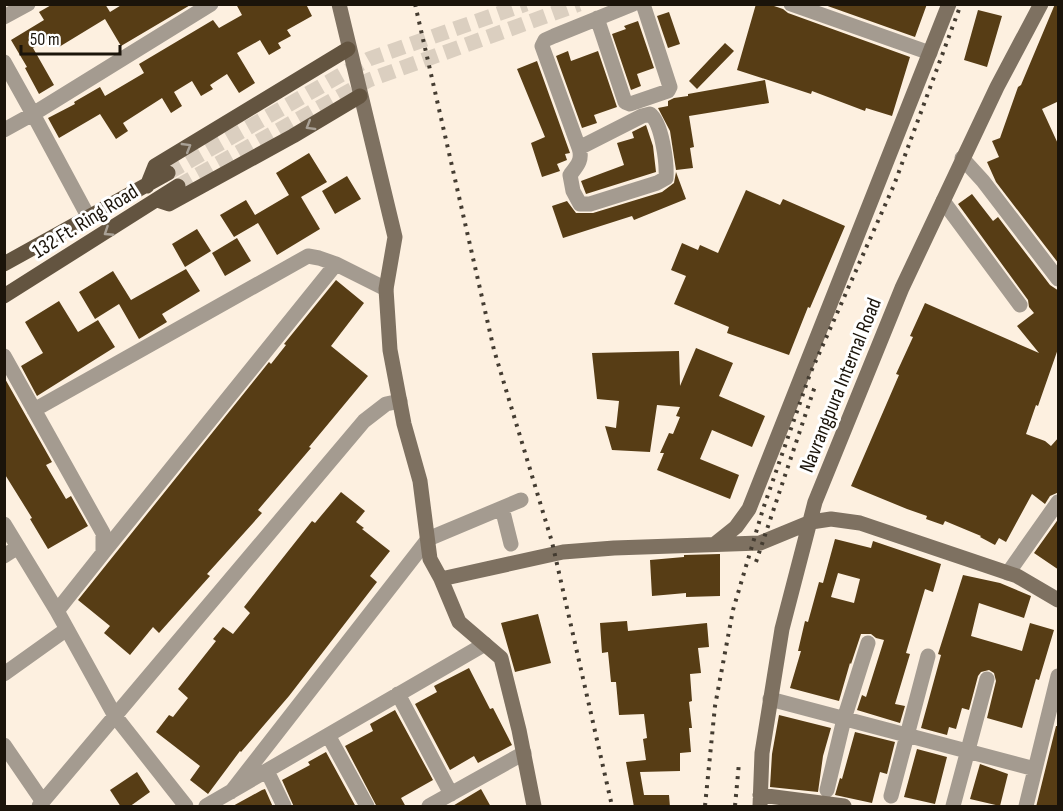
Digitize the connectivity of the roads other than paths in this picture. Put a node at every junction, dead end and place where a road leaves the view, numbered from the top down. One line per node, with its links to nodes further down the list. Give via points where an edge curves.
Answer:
1 (28, 4): 9 (street)
2 (212, 4): 15 (street)
3 (339, 4): 11 (street)
4 (633, 4): 10 (street)
5 (643, 4): 10 (street, via 670,87 630,104 625,102)
6 (791, 4): 12 (street)
7 (949, 4): 12 (street)
8 (1041, 4): 18 (street, Navrangpura Internal Road)
9 (4, 17)
10 (597, 18): 17 (street, via 545,40 542,46)
11 (348, 49): 14 (street); 20 (main road, one-way to 11, via 155,166)
12 (930, 53): 40 (street, via 749,508 736,527)
13 (4, 62): 15 (street)
14 (360, 96): 22 (main road, one-way to 22, via 169,204); 28 (street, via 395,237)
15 (33, 114): 16 (street); 24 (street)
16 (4, 130)
17 (579, 148): 17 (street, via 580,161 570,176 580,204 666,178 658,123 650,114)
18 (962, 158): 23 (street, Navrangpura Internal Road); 27 (street)
19 (168, 173): 20 (main road, 132 Ft. Ring Road)
20 (147, 186): 24 (main road, 132 Ft. Ring Road)
21 (178, 186): 22 (main road, 132 Ft. Ring Road)
22 (157, 200): 29 (main road, 132 Ft. Ring Road, one-way to 29)
23 (943, 201): 30 (street); 37 (street, Navrangpura Internal Road, via 902,288)
24 (89, 218): 25 (main road, 132 Ft. Ring Road)
25 (4, 264)
26 (336, 264): 28 (street); 33 (street, via 308,256); 43 (street)
27 (1059, 279)
28 (386, 289): 32 (street, via 390,350)
29 (4, 296)
30 (1020, 305)
31 (4, 356): 33 (street)
32 (399, 401): 39 (street, via 420,482); 58 (street, via 386,404 364,421)
33 (34, 410): 43 (street, via 103,533)
34 (521, 500): 36 (street)
35 (1059, 501): 45 (street)
36 (502, 508): 39 (street); 41 (street)
37 (811, 522): 40 (street, via 760,543); 45 (street, via 831,519 860,523); 57 (street, Navrangpura Internal Road, via 782,629)
38 (4, 524): 42 (street)
39 (428, 539): 46 (street, via 430,560); 68 (street)
40 (716, 543): 46 (street, via 563,552)
41 (511, 544)
42 (18, 548): 44 (street); 48 (street)
43 (103, 553): 48 (street)
44 (4, 556)
45 (1008, 573): 47 (street)
46 (441, 579): 51 (street, via 459,622)
47 (1059, 600)
48 (57, 611): 49 (street)
49 (67, 629): 53 (street); 58 (street)
50 (868, 643): 59 (street)
51 (485, 644): 56 (street); 64 (street, via 501,658)
52 (928, 656): 61 (street)
53 (4, 674)
54 (1059, 676): 65 (street)
55 (987, 679): 63 (street)
56 (398, 694): 60 (street); 69 (street)
57 (770, 699): 59 (street); 71 (street, Navrangpura Internal Road)
58 (114, 716): 72 (street); 73 (street)
59 (844, 719): 61 (street); 67 (street)
60 (328, 735): 66 (street); 76 (street)
61 (908, 735): 63 (street); 70 (street)
62 (4, 745): 72 (street)
63 (967, 751): 65 (street); 80 (street)
64 (524, 753): 69 (street); 78 (street)
65 (1035, 769): 81 (street)
66 (267, 771): 68 (street); 75 (street)
67 (827, 790)
68 (231, 792): 74 (street)
69 (451, 794): 77 (street)
70 (891, 796)
71 (760, 801): 79 (street)
72 (41, 804)
73 (186, 807)
74 (206, 807)
75 (284, 807)
76 (367, 807)
77 (429, 807)
78 (534, 807)
79 (844, 807)
80 (953, 807)
81 (1026, 807)

